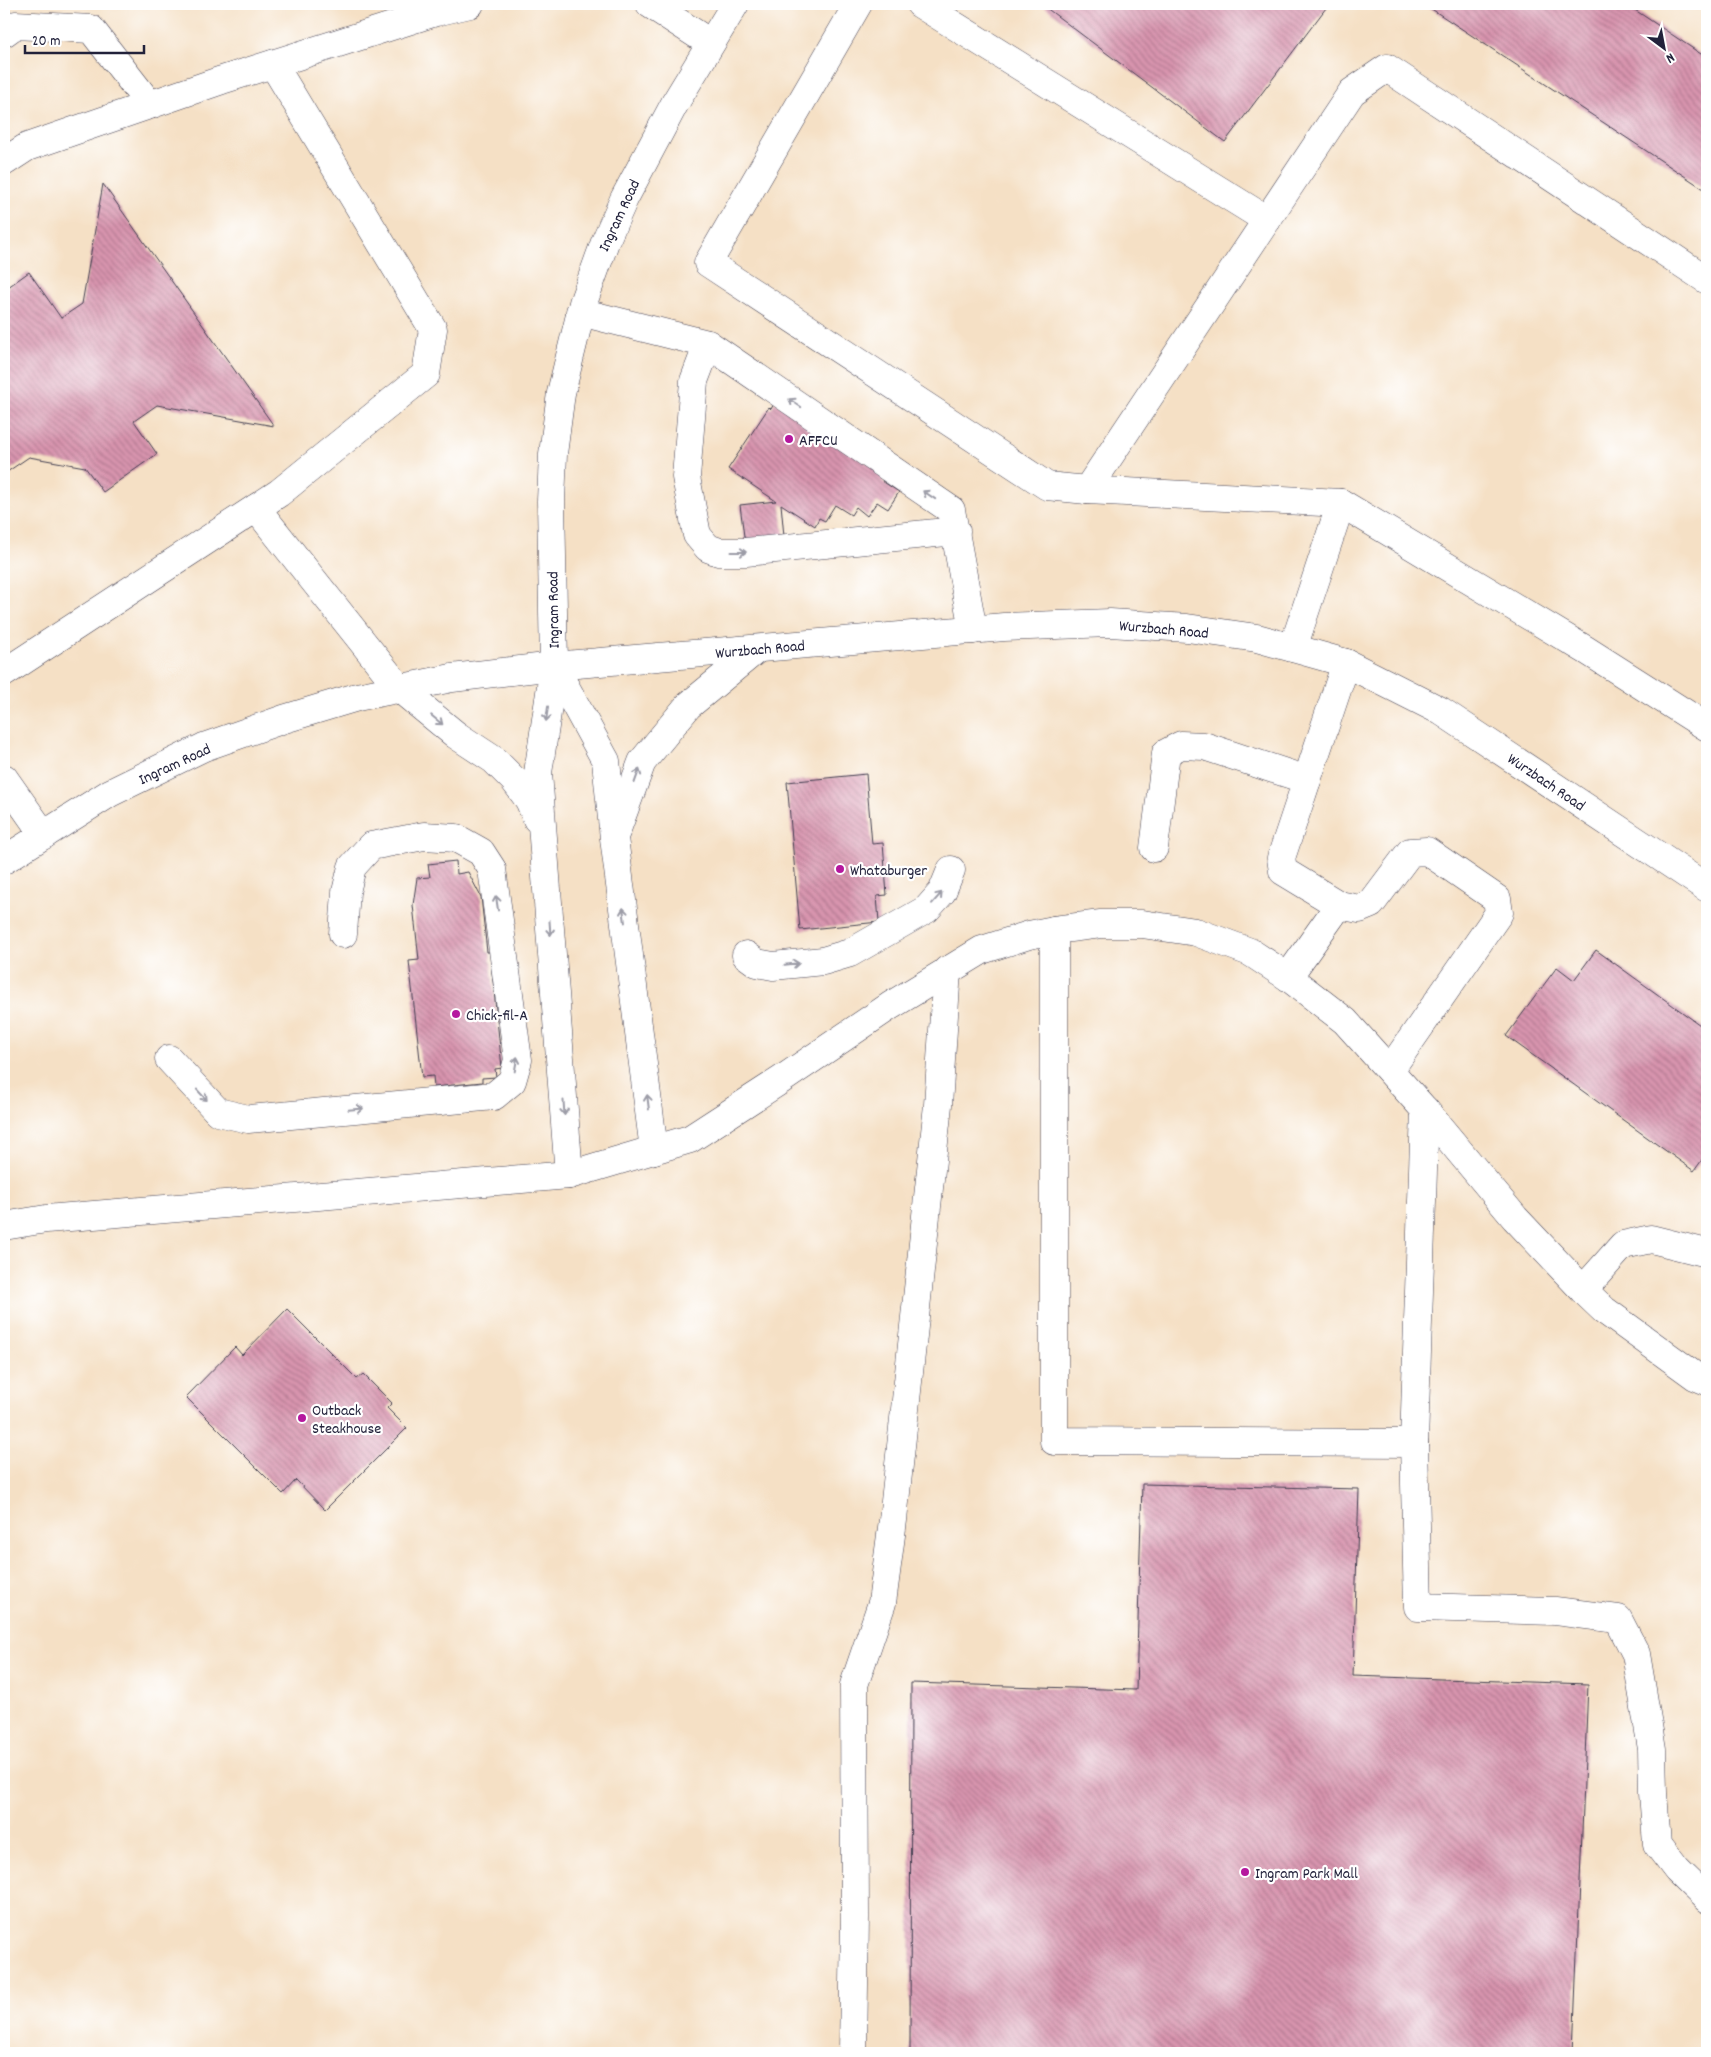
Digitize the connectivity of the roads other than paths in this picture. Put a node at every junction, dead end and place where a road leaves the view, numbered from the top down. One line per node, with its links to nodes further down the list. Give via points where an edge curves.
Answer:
1 (470, 4): 8 (main road)
2 (650, 4): 7 (main road)
3 (735, 4): 7 (main road, Ingram Road)
4 (858, 4): 15 (main road, via 708,263 1048,486)
5 (920, 4): 11 (main road)
6 (4, 33): 9 (main road, via 15,25 91,29)
7 (710, 43): 13 (main road, Ingram Road, via 624,199)
8 (273, 64): 9 (main road); 17 (main road, via 434,328 426,374)
9 (150, 105): 10 (main road, via 27,147)
10 (4, 162)
11 (1267, 220): 12 (main road, via 1352,92 1387,68); 15 (main road)
12 (1707, 280)
13 (580, 312): 14 (main road); 23 (main road, Ingram Road, via 561,393 553,454)
14 (708, 344): 18 (main road, one-way to 14, via 951,510); 18 (main road, one-way to 18, via 694,381 686,476 697,535 708,548 718,552 746,552)
15 (1087, 490): 16 (main road)
16 (1341, 503): 20 (main road); 26 (main road, via 1586,650)
17 (256, 508): 24 (main road); 25 (main road)
18 (956, 531): 19 (main road)
19 (973, 630): 20 (main road, Wurzbach Road, via 1110,623 1187,628 1257,638); 21 (main road, Wurzbach Road)
20 (1292, 648): 22 (main road, Wurzbach Road)
21 (757, 649): 23 (main road, Wurzbach Road); 31 (main road, one-way to 21, via 642,762 688,706)
22 (1346, 663): 28 (main road); 35 (main road, Wurzbach Road, via 1441,711)
23 (554, 666): 25 (main road, Ingram Road, via 452,678); 29 (main road, one-way to 29, via 538,773); 31 (main road, via 606,761)
24 (4, 673)
25 (400, 689): 29 (main road, one-way to 29, via 456,735 494,760 529,800); 30 (main road, Ingram Road, via 357,697 204,747 110,793)
26 (1707, 727)
27 (4, 778): 30 (main road)
28 (1307, 780): 32 (main road, via 1204,746 1181,744 1166,753); 36 (main road, via 1281,858 1283,871)
29 (543, 831): 46 (main road, one-way to 46)
30 (44, 835): 33 (main road, Ingram Road)
31 (614, 838): 45 (main road, one-way to 31)
32 (1154, 848)
33 (4, 860)
34 (951, 870): 39 (main road, one-way to 34, via 757,963 773,966 823,961 850,953 927,908 942,892)
35 (1707, 888)
36 (1339, 905): 41 (main road); 43 (main road, via 1359,909 1371,904 1410,852 1427,851 1497,899 1499,913)
37 (1054, 930): 40 (main road, via 982,950); 41 (main road, via 1101,924 1142,924 1196,932 1250,952); 51 (main road, via 1054,1441)
38 (343, 934): 42 (main road, one-way to 38, via 218,1112 248,1119 494,1096 512,1081 518,1060 495,888 492,869 481,852 456,838 424,836 371,846 352,867 346,892)
39 (746, 955)
40 (947, 970): 45 (main road, via 690,1139); 53 (main road, via 938,1105 893,1520 882,1602 854,1685)
41 (1288, 977): 43 (main road, via 1345,1021)
42 (169, 1059)
43 (1390, 1070): 44 (main road)
44 (1426, 1110): 49 (main road, via 1515,1218); 51 (main road)
45 (654, 1150): 46 (main road)
46 (569, 1174): 47 (main road, via 46,1219)
47 (4, 1226)
48 (1707, 1254): 49 (main road, via 1652,1239 1623,1245)
49 (1582, 1290): 50 (main road, via 1604,1310 1695,1376)
50 (1707, 1381)
51 (1414, 1443): 52 (main road, via 1418,1607 1556,1611 1618,1619 1636,1654 1652,1749 1657,1844 1677,1870)
52 (1707, 1899)
53 (853, 2053)

